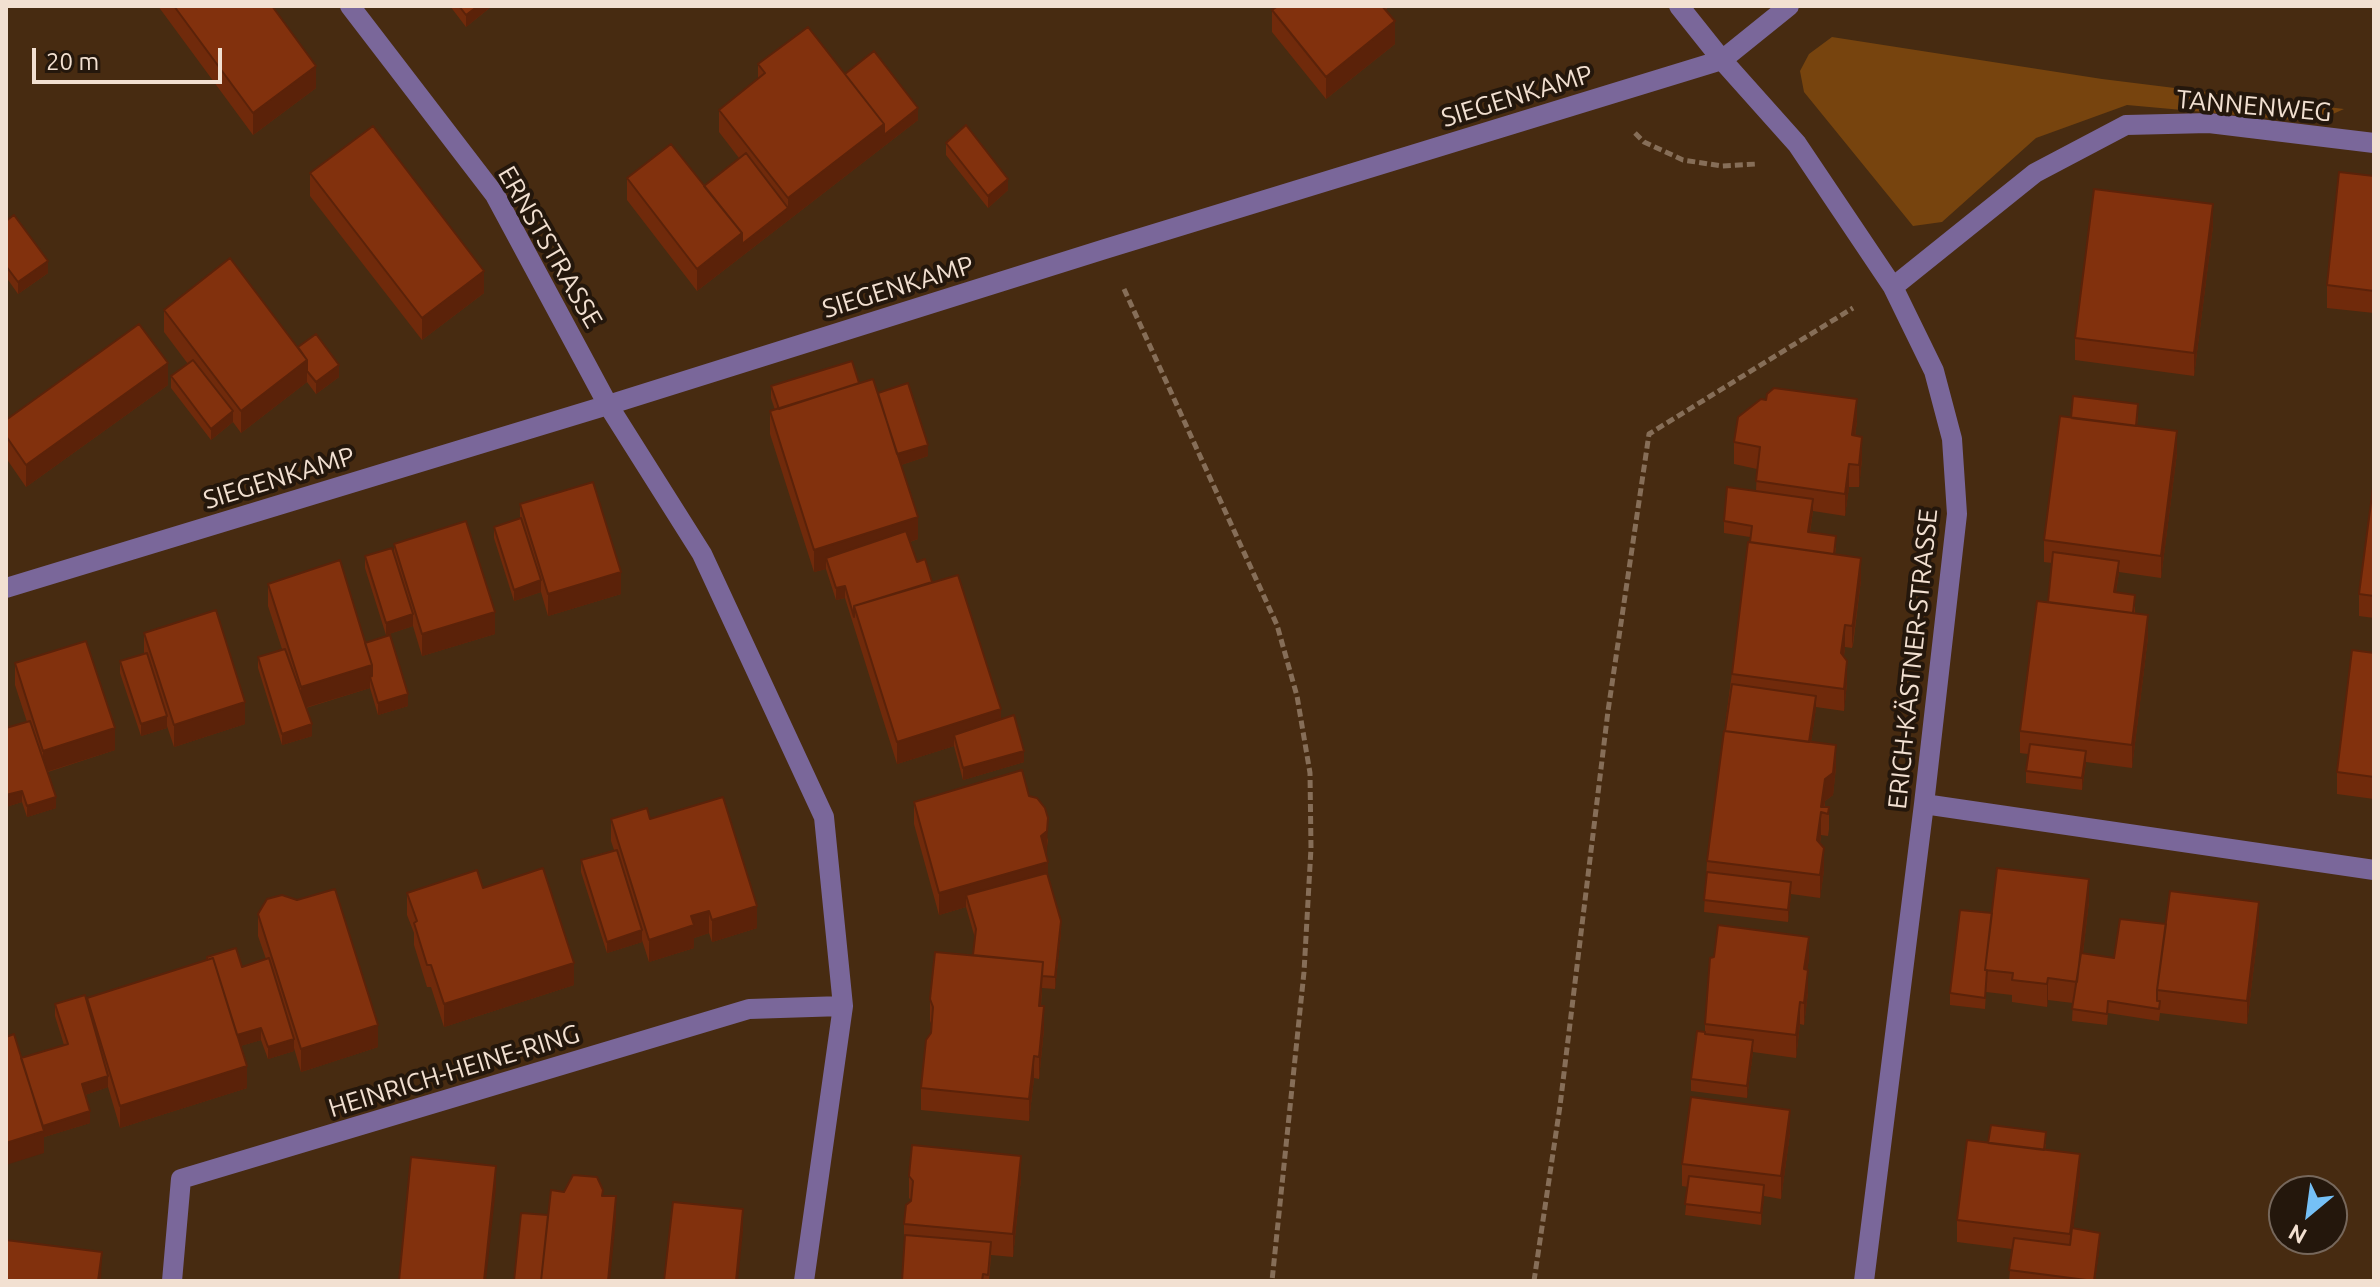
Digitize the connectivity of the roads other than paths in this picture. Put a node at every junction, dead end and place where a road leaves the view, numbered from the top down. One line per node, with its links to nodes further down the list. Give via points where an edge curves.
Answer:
1 (350, 6): 7 (street, ERNSTSTRASSE, via 495,195)
2 (1679, 6): 4 (street, ERICH-KÄSTNER-STRASSE)
3 (1789, 6): 4 (street, SIEGENKAMP)
4 (1722, 60): 6 (street, ERICH-KÄSTNER-STRASSE, via 1797,144); 7 (street, SIEGENKAMP)
5 (2374, 143): 6 (street, TANNENWEG, via 2209,123 2126,125 2035,173)
6 (1893, 287): 9 (street, ERICH-KÄSTNER-STRASSE, via 1934,371 1952,439 1957,514)
7 (608, 405): 8 (street, SIEGENKAMP); 11 (street, ERNSTSTRASSE, via 702,554 824,817)
8 (6, 588)
9 (1924, 804): 10 (street); 14 (street, ERICH-KÄSTNER-STRASSE)
10 (2374, 870)
11 (843, 1006): 12 (street, HEINRICH-HEINE-RING, via 749,1009 181,1179); 13 (street, ERNSTSTRASSE)
12 (172, 1281)
13 (804, 1281)
14 (1864, 1281)

